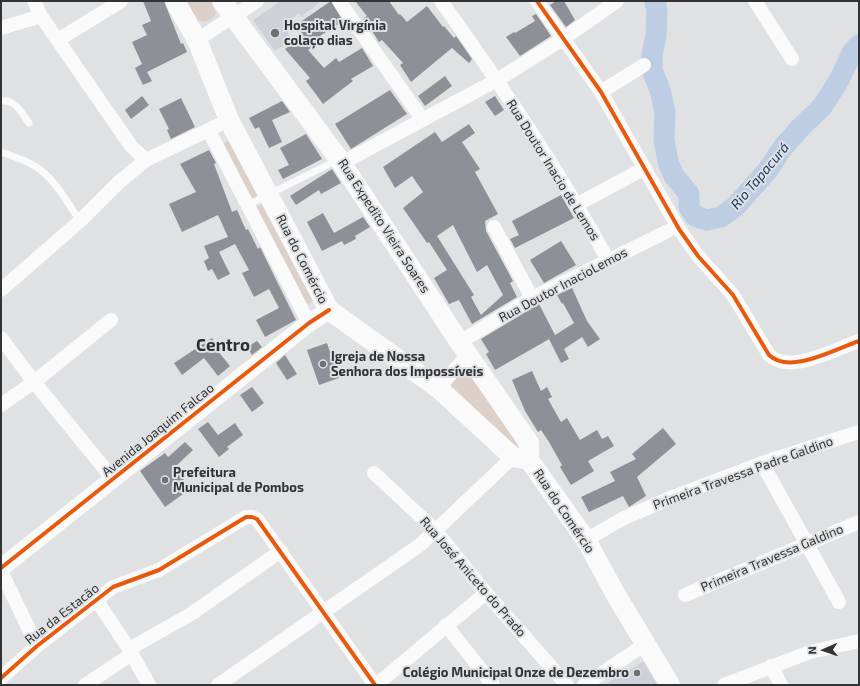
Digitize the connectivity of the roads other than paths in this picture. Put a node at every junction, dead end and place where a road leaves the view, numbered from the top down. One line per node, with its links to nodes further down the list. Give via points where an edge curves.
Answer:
1 (34, 1): 11 (street)
2 (122, 1): 15 (street)
3 (175, 1): 16 (main road, Rua do Comércio)
4 (222, 1): 12 (main road, Rua Expedito Vieira Soares)
5 (257, 1): 12 (street)
6 (339, 1): 23 (street)
7 (441, 1): 19 (street, Rua Doutor Inacio de Lemos)
8 (538, 1): 14 (street)
9 (617, 1): 14 (street)
10 (755, 1): 17 (street)
11 (41, 16): 13 (street); 15 (street)
12 (233, 18): 16 (street); 28 (main road, Rua Expedito Vieira Soares)
13 (1, 28)
14 (563, 39): 19 (street); 20 (street)
15 (58, 40): 27 (street, via 131,146)
16 (196, 40): 22 (main road, Rua do Comércio)
17 (792, 59)
18 (644, 66): 20 (street)
19 (497, 80): 23 (street); 32 (street, Rua Doutor Inacio de Lemos)
20 (601, 92): 29 (street)
21 (1, 101): 24 (lane, via 15,104)
22 (230, 120): 25 (street); 30 (main road, Rua do Comércio)
23 (423, 120): 28 (street)
24 (29, 123)
25 (209, 131): 27 (street); 31 (street)
26 (1, 152): 33 (lane, via 42,171)
27 (146, 160): 33 (street, via 118,182)
28 (341, 161): 30 (lane); 44 (main road, Rua Expedito Vieira Soares)
29 (645, 168): 32 (street); 43 (street, via 691,247 733,295 769,355 783,363 794,363)
30 (269, 194): 31 (lane); 39 (main road, Rua do Comércio)
31 (248, 204): 41 (street)
32 (578, 204): 36 (street, Rua Doutor Inacio de Lemos)
33 (80, 221): 37 (street)
34 (494, 227): 38 (street)
35 (668, 231): 36 (street, Rua Doutor InacioLemos)
36 (608, 260): 38 (street, Rua Doutor InacioLemos)
37 (1, 290)
38 (532, 298): 44 (street, Rua Doutor InacioLemos)
39 (329, 310): 41 (street, Avenida Joaquim Falcao); 46 (main road, Rua do Comércio)
40 (111, 320): 45 (street)
41 (309, 323): 52 (street, Avenida Joaquim Falcao)
42 (1, 338): 45 (street)
43 (859, 341)
44 (464, 349): 46 (street, Rua Doutor InacioLemos); 49 (main road, Rua Expedito Vieira Soares, via 529,443)
45 (34, 382): 47 (street); 52 (street)
46 (438, 388): 49 (main road, Rua do Comércio)
47 (1, 405)
48 (859, 432): 50 (street, Primeira Travessa Padre Galdino)
49 (521, 458): 54 (street); 55 (main road, Rua do Comércio)
50 (762, 463): 55 (street, Primeira Travessa Padre Galdino, via 650,506); 56 (street)
51 (374, 473): 54 (street, Rua José Aniceto do Prado)
52 (113, 479): 58 (street, Avenida Joaquim Falcao)
53 (859, 522): 56 (street, Primeira Travessa Galdino)
54 (435, 530): 59 (street, Rua José Aniceto do Prado); 63 (street, via 407,555)
55 (586, 540): 66 (main road, Rua do Comércio)
56 (807, 543): 60 (street, Primeira Travessa Galdino); 62 (street)
57 (281, 551): 61 (street, Rua da Estacão, via 257,520 252,516 246,517 159,570 113,587); 63 (street); 68 (street, via 191,614)
58 (1, 570): 67 (street)
59 (486, 593): 64 (street); 76 (street, Rua José Aniceto do Prado)
60 (685, 595)
61 (96, 599): 67 (street, Rua da Estacão); 68 (street)
62 (839, 602)
63 (324, 613): 73 (street); 74 (street)
64 (446, 625): 74 (street); 75 (street)
65 (859, 641): 69 (street, via 810,652)
66 (644, 645): 77 (street); 78 (main road, Rua do Comércio)
67 (37, 646): 70 (street, Rua da Estacão)
68 (130, 652): 71 (street); 72 (street)
69 (771, 666): 79 (street); 80 (street)
70 (1, 678)
71 (85, 685)
72 (149, 685)
73 (218, 685)
74 (376, 685)
75 (493, 685)
76 (567, 685)
77 (584, 685)
78 (670, 685)
79 (724, 685)
80 (781, 685)

